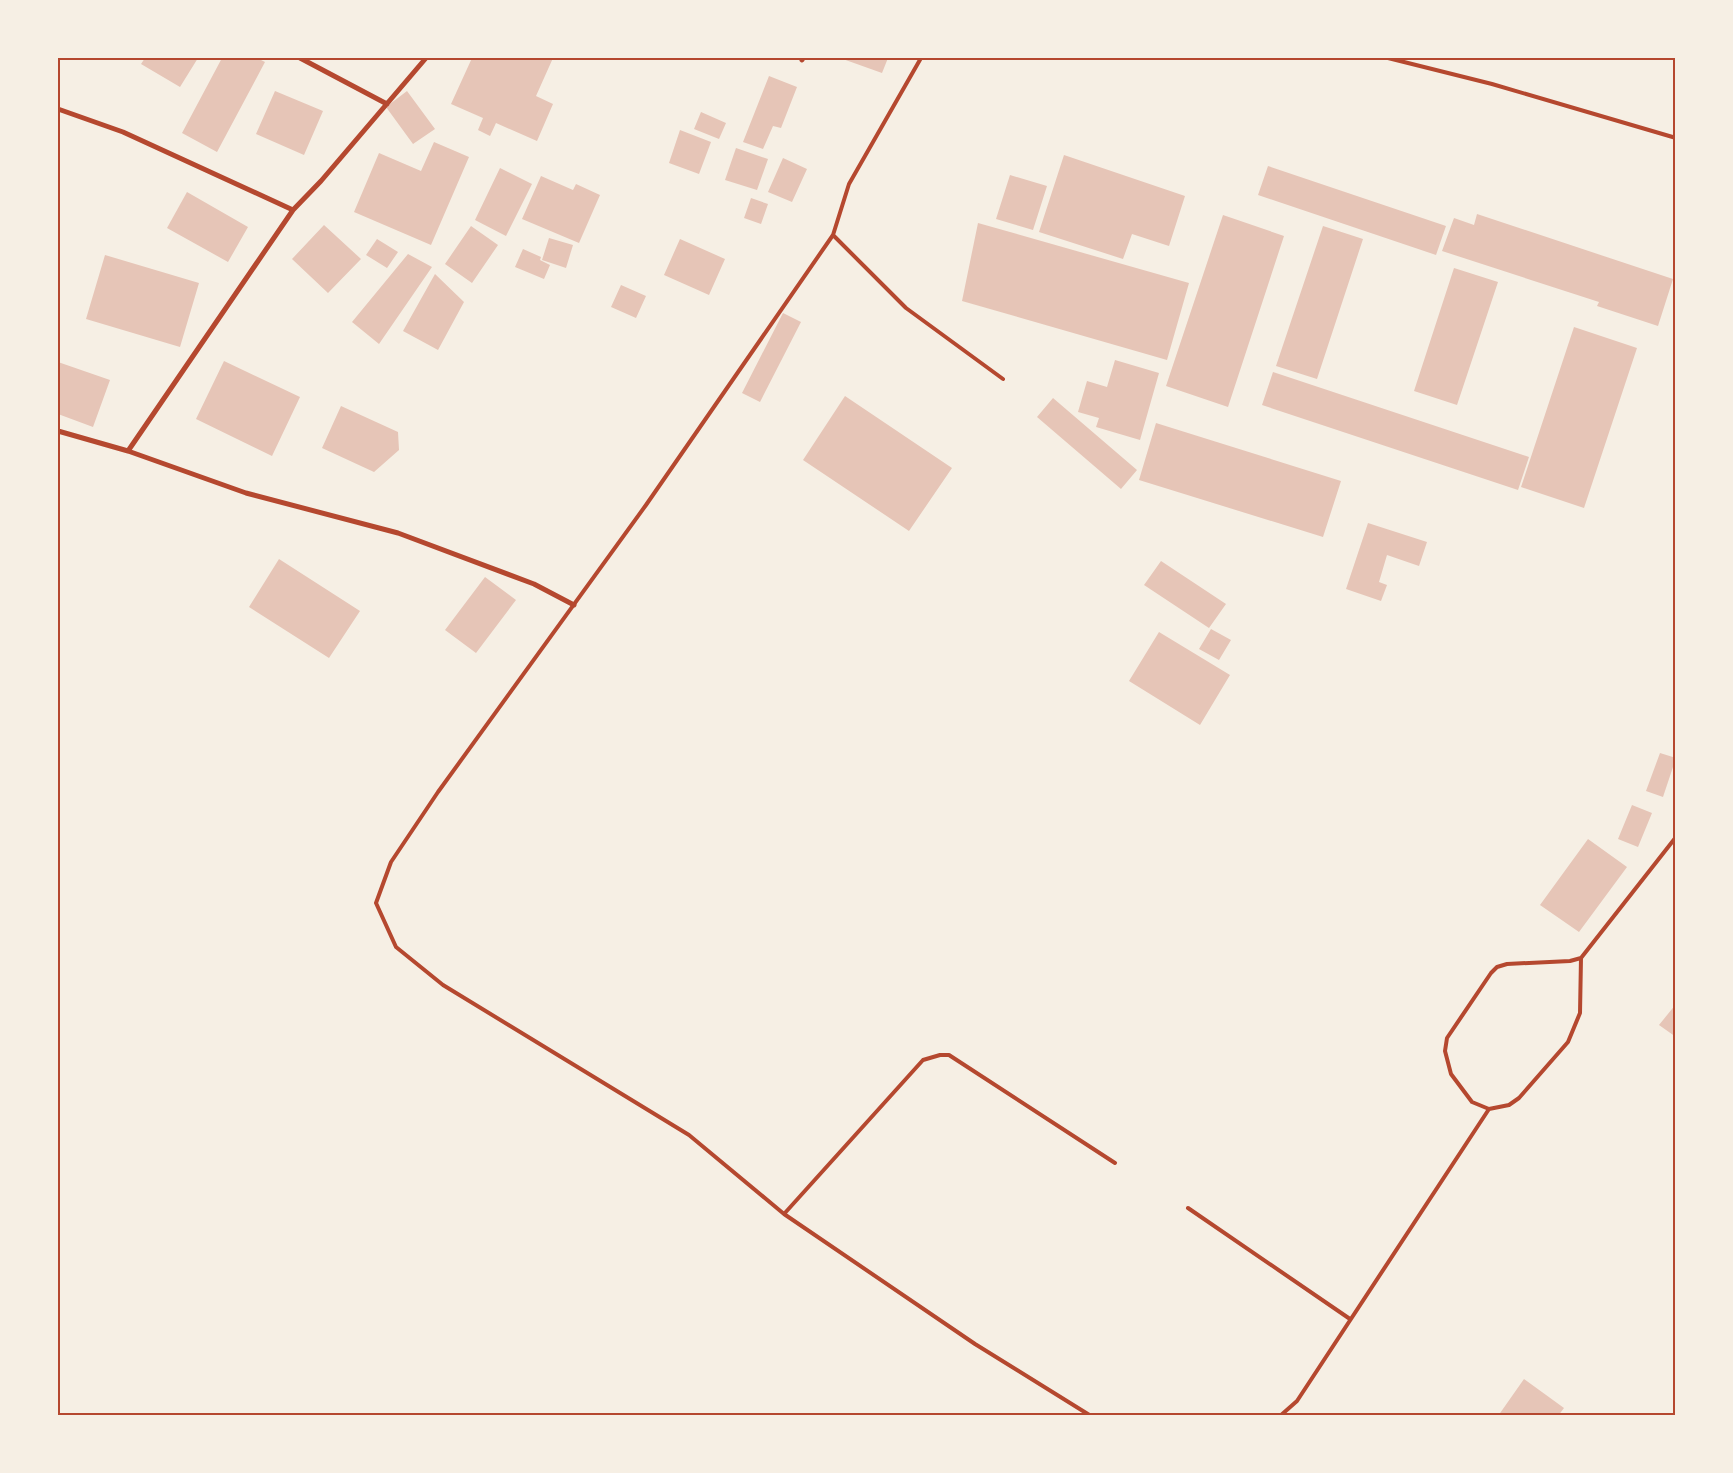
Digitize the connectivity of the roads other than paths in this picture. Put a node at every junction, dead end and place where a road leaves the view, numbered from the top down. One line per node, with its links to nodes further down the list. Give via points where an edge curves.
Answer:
1 (300, 58): 5 (street)
2 (426, 58): 5 (street)
3 (921, 58): 9 (lane, via 849,184)
4 (1388, 58): 7 (lane, via 1492,84)
5 (387, 104): 8 (street)
6 (58, 109): 8 (street, via 123,132)
7 (1676, 138)
8 (293, 210): 12 (street)
9 (833, 235): 10 (lane, via 906,308); 13 (lane)
10 (1003, 379)
11 (58, 431): 12 (street)
12 (128, 451): 13 (street, via 246,493 398,533 534,584)
13 (574, 605): 19 (lane, via 391,862 376,903 396,947 443,985 689,1135)
14 (1676, 837): 15 (lane)
15 (1581, 958): 16 (lane, via 1580,1013 1568,1042 1519,1098 1509,1105); 16 (lane, via 1497,967 1447,1038 1444,1051 1451,1074 1472,1102)
16 (1488, 1109): 20 (lane)
17 (1115, 1162): 19 (lane, via 950,1054 940,1055 922,1060)
18 (1188, 1208): 20 (lane)
19 (784, 1214): 21 (lane, via 974,1344)
20 (1350, 1319): 22 (lane, via 1296,1400)
21 (1091, 1416)
22 (1280, 1416)

